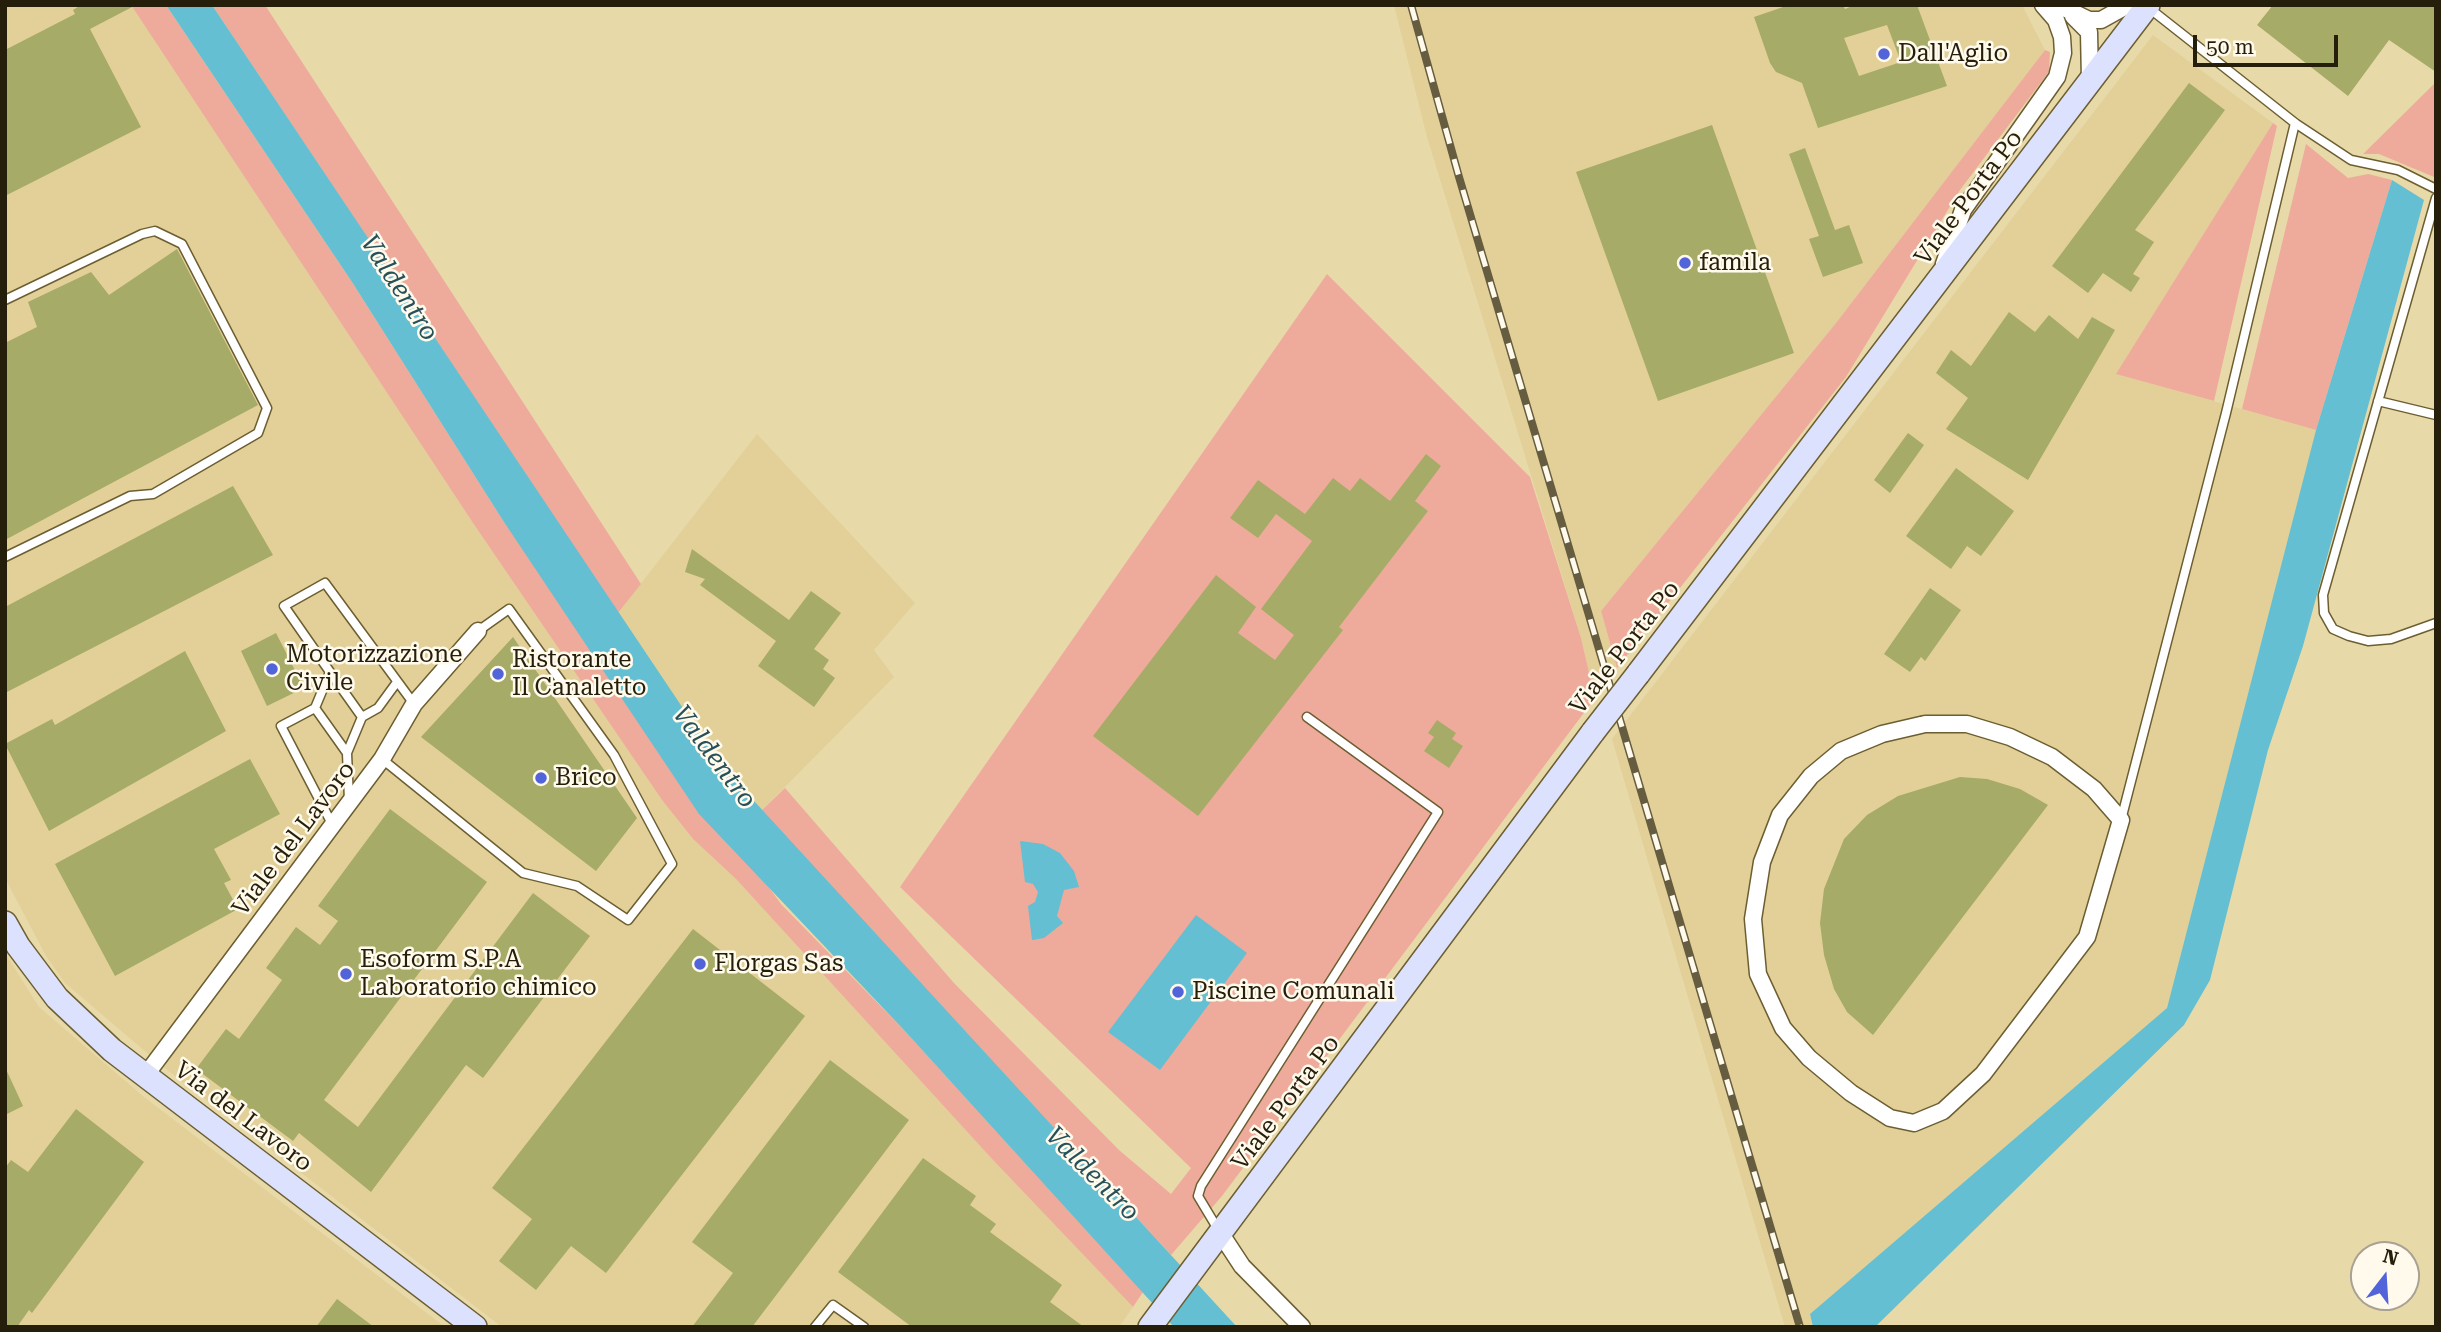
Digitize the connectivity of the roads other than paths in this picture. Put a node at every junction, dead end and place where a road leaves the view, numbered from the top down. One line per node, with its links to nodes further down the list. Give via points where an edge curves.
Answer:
1 (2043, 5): 8 (street, via 2056,20 2062,37 2057,77 1963,210)
2 (2141, 6): 3 (street, via 2101,20); 4 (main road, Viale Porta Po); 5 (lane)
3 (2063, 9): 4 (street, via 2089,32)
4 (2090, 80): 8 (main road, Viale Porta Po)
5 (2295, 123): 6 (lane, via 2351,160 2398,170); 24 (lane)
6 (2436, 189)
7 (2436, 198): 10 (lane)
8 (1937, 285): 28 (main road, Viale Porta Po, bridge, via 1593,732)
9 (5, 300): 12 (lane, via 155,231 182,244 267,408 258,433 153,494 130,496)
10 (2378, 401): 11 (lane); 13 (lane, via 2323,596 2324,613 2333,629 2368,641 2391,639)
11 (2436, 415)
12 (5, 557)
13 (2436, 623)
14 (478, 631): 17 (street, Viale del Lavoro); 22 (lane, via 509,609 614,755 671,864 628,920 577,886 523,873)
15 (330, 672): 16 (lane, via 284,606 326,583); 18 (lane); 19 (lane)
16 (397, 682): 17 (lane); 19 (lane, via 378,708)
17 (414, 704): 22 (street, Viale del Lavoro)
18 (316, 708): 21 (lane); 25 (lane, via 281,726)
19 (362, 717): 21 (lane)
20 (1307, 717): 28 (lane, via 1438,812 1201,1186 1198,1196)
21 (347, 752): 23 (lane)
22 (382, 760): 23 (street, Viale del Lavoro)
23 (349, 802): 25 (street, Viale del Lavoro)
24 (2121, 820): 24 (street, via 2087,937 1983,1074 1943,1111 1914,1123 1890,1118 1809,1058 1783,1028 1758,974 1753,919 1762,862 1780,815 1811,776 1841,751 1882,734 1925,724 1967,724 2052,757 2094,789)
25 (332, 825): 27 (street, Viale del Lavoro)
26 (5, 923): 27 (main road, Via del Lavoro, via 57,998)
27 (145, 1076): 29 (main road, Via del Lavoro)
28 (1221, 1234): 32 (main road, Viale Porta Po); 33 (street, via 1242,1266)
29 (475, 1327)
30 (815, 1327): 31 (lane, via 832,1305)
31 (864, 1327)
32 (1150, 1327)
33 (1302, 1327)

